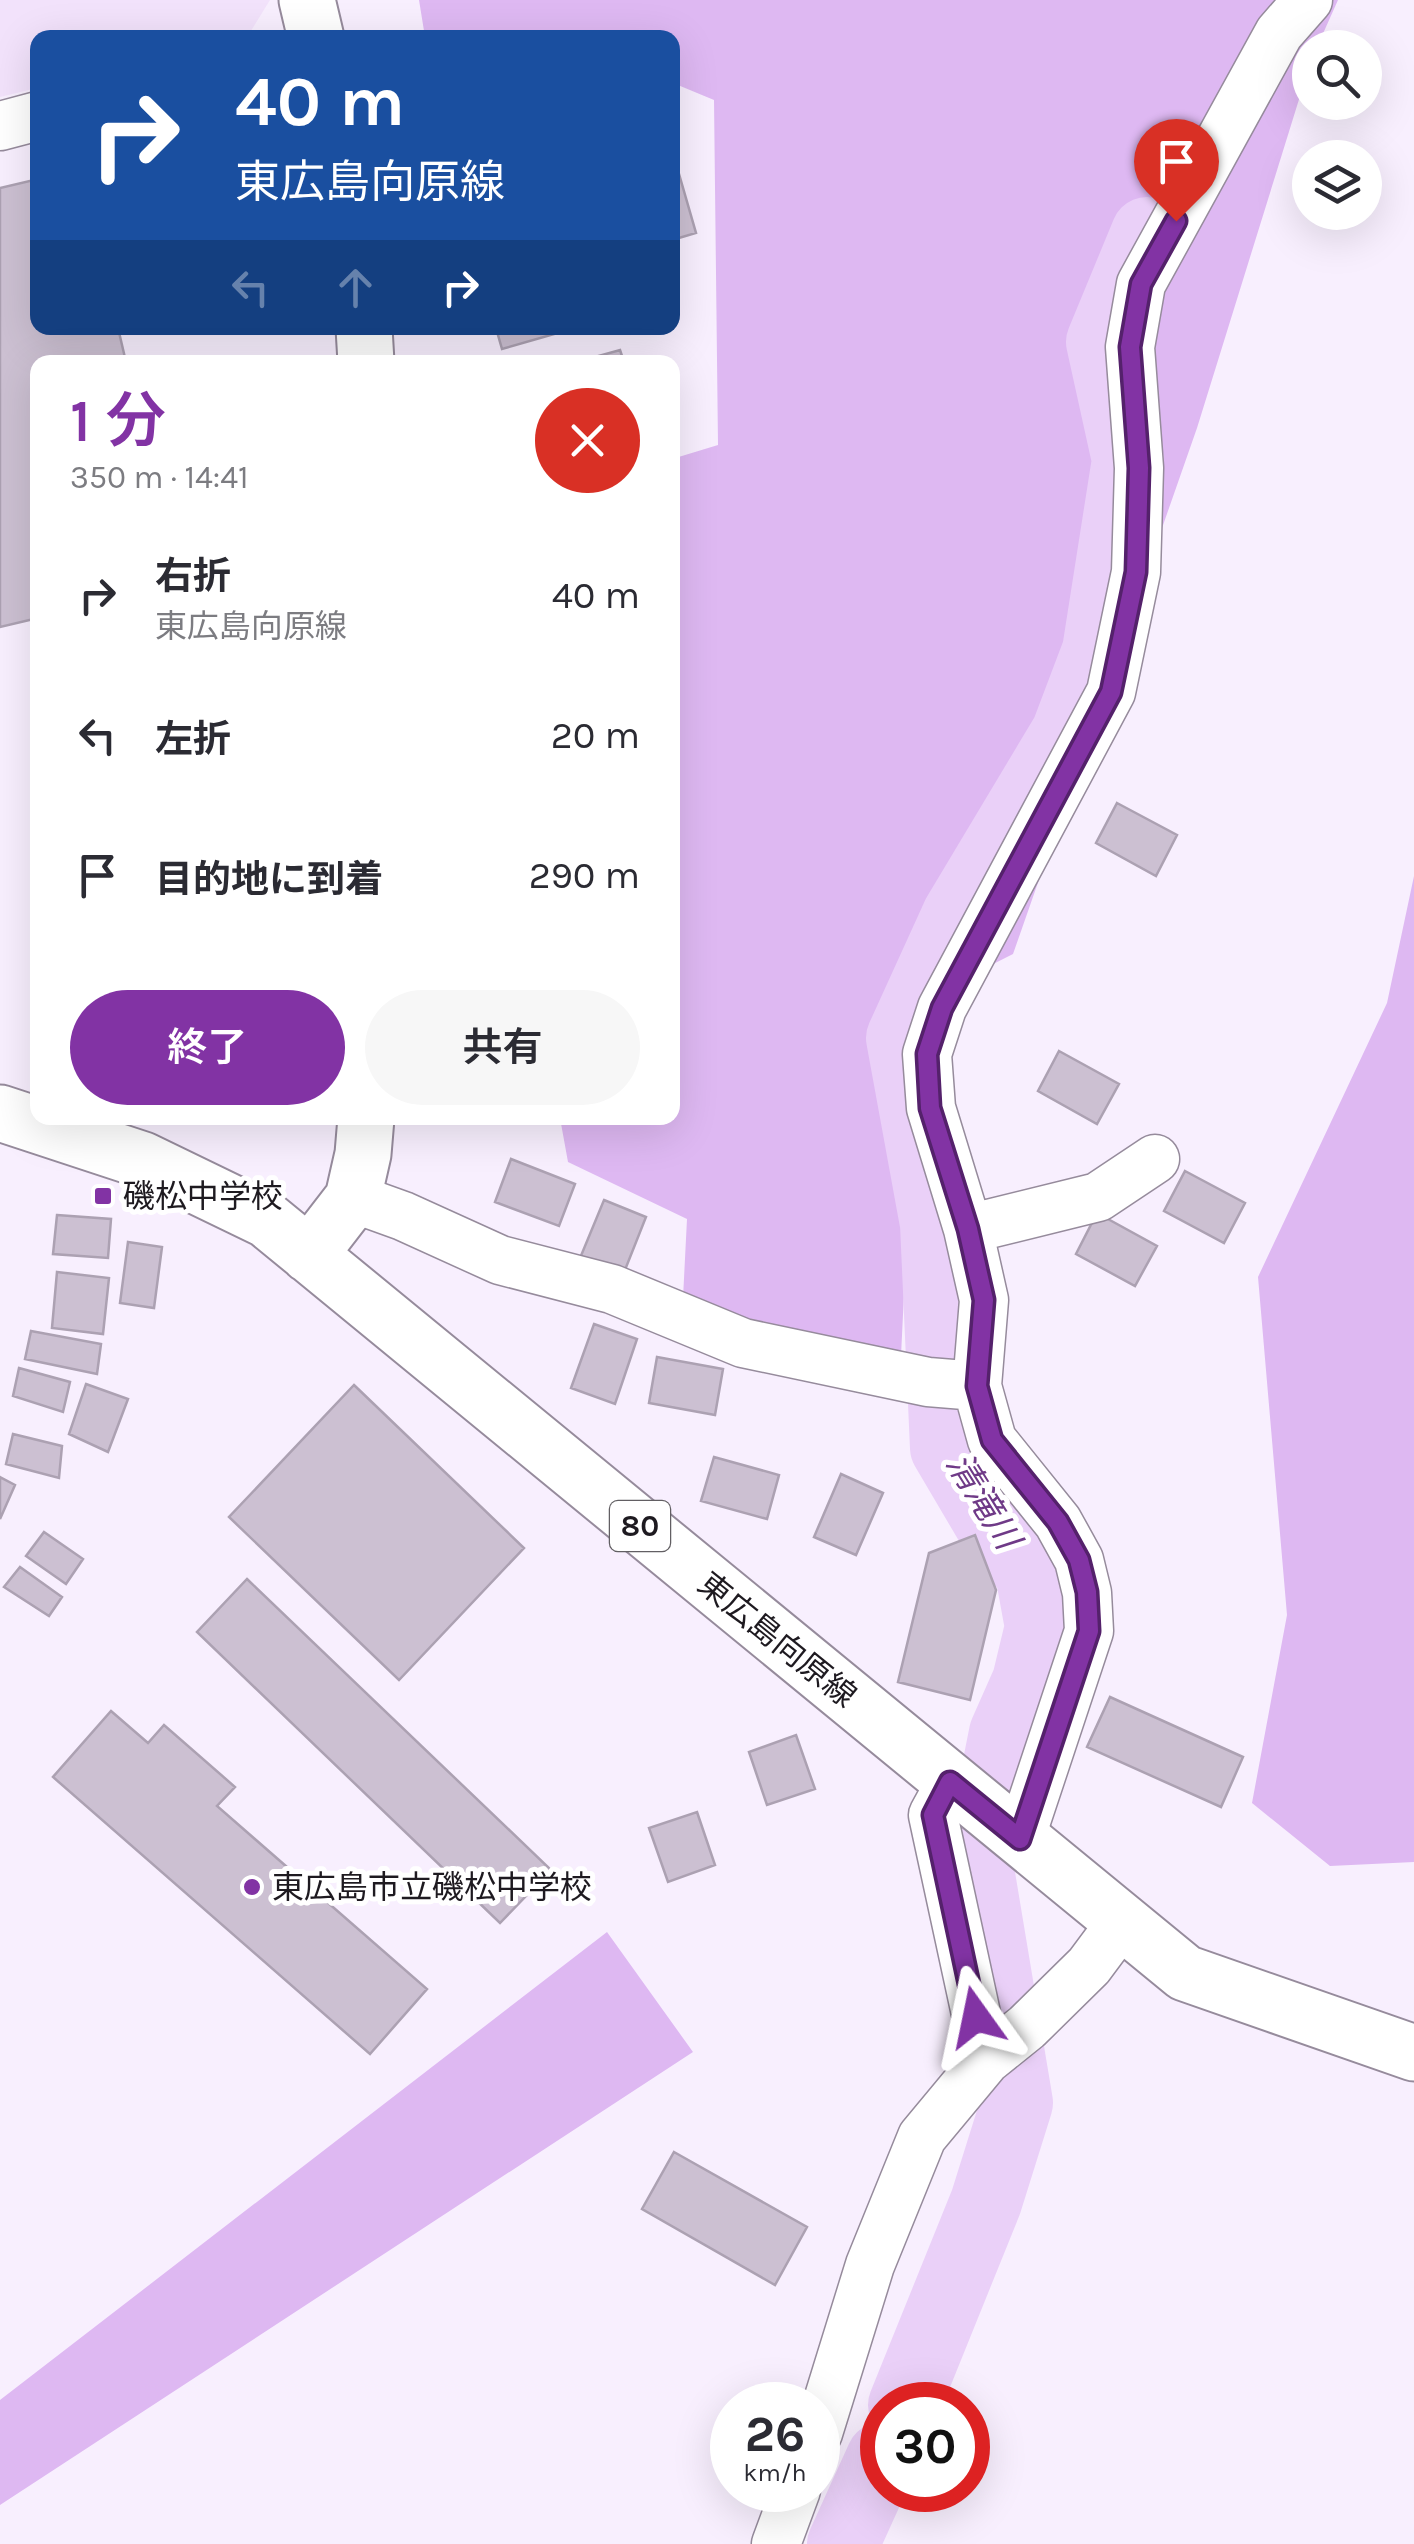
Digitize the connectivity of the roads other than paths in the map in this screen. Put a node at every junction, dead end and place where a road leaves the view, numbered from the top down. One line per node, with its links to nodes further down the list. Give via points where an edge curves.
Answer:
1 (307, 0): 3 (main road)
2 (1308, 0): 12 (street, via 1279,33 1141,284 1130,347 1139,468 1136,572 1111,692 942,1008 927,1054 930,1108)
3 (314, 30)
4 (30, 118): 5 (street)
5 (0, 126)
6 (0, 1113): 7 (main road, 東広島向原線 / 80)
7 (30, 1123)
8 (37, 1125): 13 (main road, 東広島向原線 / 80, via 143,1160 266,1220)
9 (365, 1125): 11 (main road)
10 (1154, 1159): 12 (street, via 1098,1197)
11 (353, 1198): 13 (main road); 14 (street, via 500,1260 612,1289 742,1343)
12 (968, 1229): 14 (street, via 984,1300)
13 (309, 1255): 15 (main road, 東広島向原線 / 80)
14 (957, 1385): 16 (street, via 1058,1522 1087,1592 1089,1631)
15 (961, 1789): 16 (main road, 東広島向原線 / 80); 19 (street, via 933,1815)
16 (1020, 1839): 17 (main road, 東広島向原線 / 80)
17 (1121, 1923): 18 (main road, 東広島向原線 / 80, via 1186,1973); 19 (street, via 1089,1966)
18 (1414, 2053)
19 (986, 2060): 20 (street, via 922,2137 870,2265)
20 (834, 2382)
21 (788, 2512): 22 (street)
22 (776, 2544)

